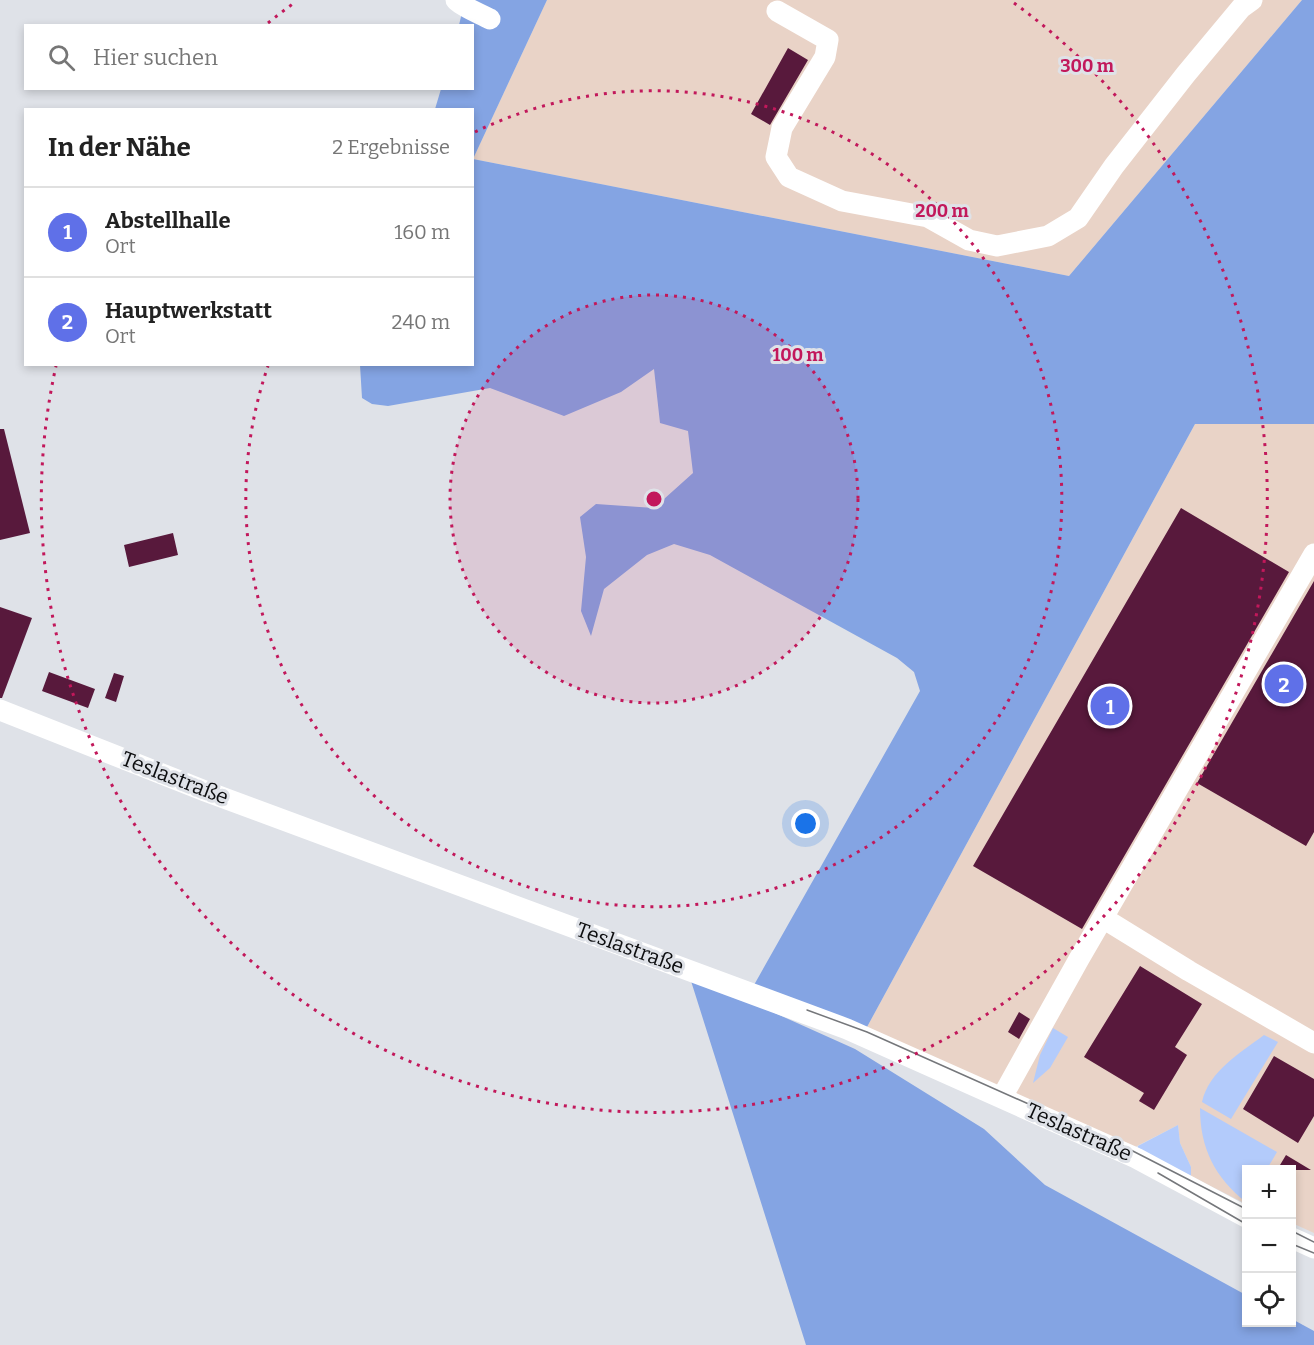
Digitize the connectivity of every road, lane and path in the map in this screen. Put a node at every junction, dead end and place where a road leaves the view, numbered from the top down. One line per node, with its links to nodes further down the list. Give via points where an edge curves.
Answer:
1 (456, 0): 4 (street)
2 (1252, 0): 3 (street, via 1186,74 1078,218 1048,236 997,246 969,240 928,217 842,201 789,177 776,157 782,128 825,57 828,40)
3 (777, 11)
4 (490, 19)
5 (1314, 554): 7 (street)
6 (0, 710): 9 (street, Teslastraße, via 205,791 847,1029)
7 (1103, 918): 8 (street); 9 (street)
8 (1314, 1043)
9 (1002, 1098): 10 (street, Teslastraße, via 1149,1164)
10 (1242, 1215)
11 (1296, 1240): 12 (street)
12 (1314, 1248)

